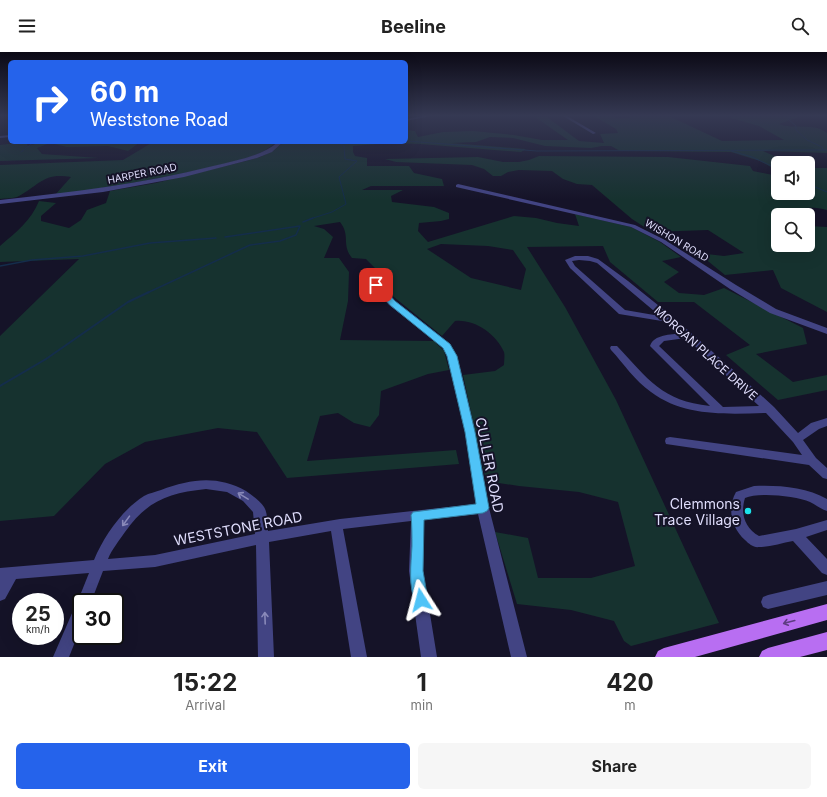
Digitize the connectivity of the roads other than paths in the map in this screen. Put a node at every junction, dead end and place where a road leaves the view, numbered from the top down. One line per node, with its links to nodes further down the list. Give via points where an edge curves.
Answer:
1 (278, 144): 3 (street, HARPER ROAD, via 255,157 169,178 103,190)
2 (458, 186): 6 (street, WISHON ROAD, via 637,227 773,310)
3 (1, 202)
4 (376, 285): 17 (street, CULLER ROAD, via 392,303 447,346 452,356 470,432)
5 (670, 320): 5 (street, MORGAN PLACE DRIVE, via 595,259 568,260 572,267 622,312); 7 (street, MORGAN PLACE DRIVE)
6 (827, 331)
7 (688, 336): 9 (street, MORGAN PLACE DRIVE); 10 (street, via 662,339 654,346)
8 (614, 348): 10 (street, via 653,390 668,399 698,409)
9 (770, 409): 10 (street); 12 (street, MORGAN PLACE DRIVE)
10 (720, 410)
11 (827, 422): 12 (street, via 815,426)
12 (797, 439): 14 (street, MORGAN PLACE DRIVE)
13 (670, 441): 14 (street)
14 (812, 462): 15 (street)
15 (827, 476)
16 (827, 506): 21 (street, via 808,497 783,492 746,492 740,495 737,519 740,526 754,540 763,542)
17 (483, 508): 18 (street, WESTSTONE ROAD); 37 (street, CULLER ROAD)
18 (418, 515): 19 (street, WESTSTONE ROAD); 36 (street, via 416,571)
19 (336, 525): 22 (street, WESTSTONE ROAD); 35 (street)
20 (827, 525): 21 (street)
21 (796, 535): 24 (street)
22 (262, 538): 23 (street, WESTSTONE ROAD, via 155,561); 23 (street, one-way to 23, via 259,510 247,498 230,488 206,484 182,487 149,499 130,515 106,548); 34 (street, one-way to 22)
23 (100, 565): 25 (street, WESTSTONE ROAD); 27 (street)
24 (827, 570)
25 (6, 573): 28 (street)
26 (827, 588): 29 (street)
27 (88, 593)
28 (0, 594)
29 (768, 602)
30 (827, 612): 38 (main road, one-way to 38)
31 (72, 631): 33 (street)
32 (827, 641): 39 (main road)
33 (61, 657)
34 (266, 657)
35 (359, 657)
36 (430, 657)
37 (519, 657)
38 (664, 657)
39 (768, 657)

